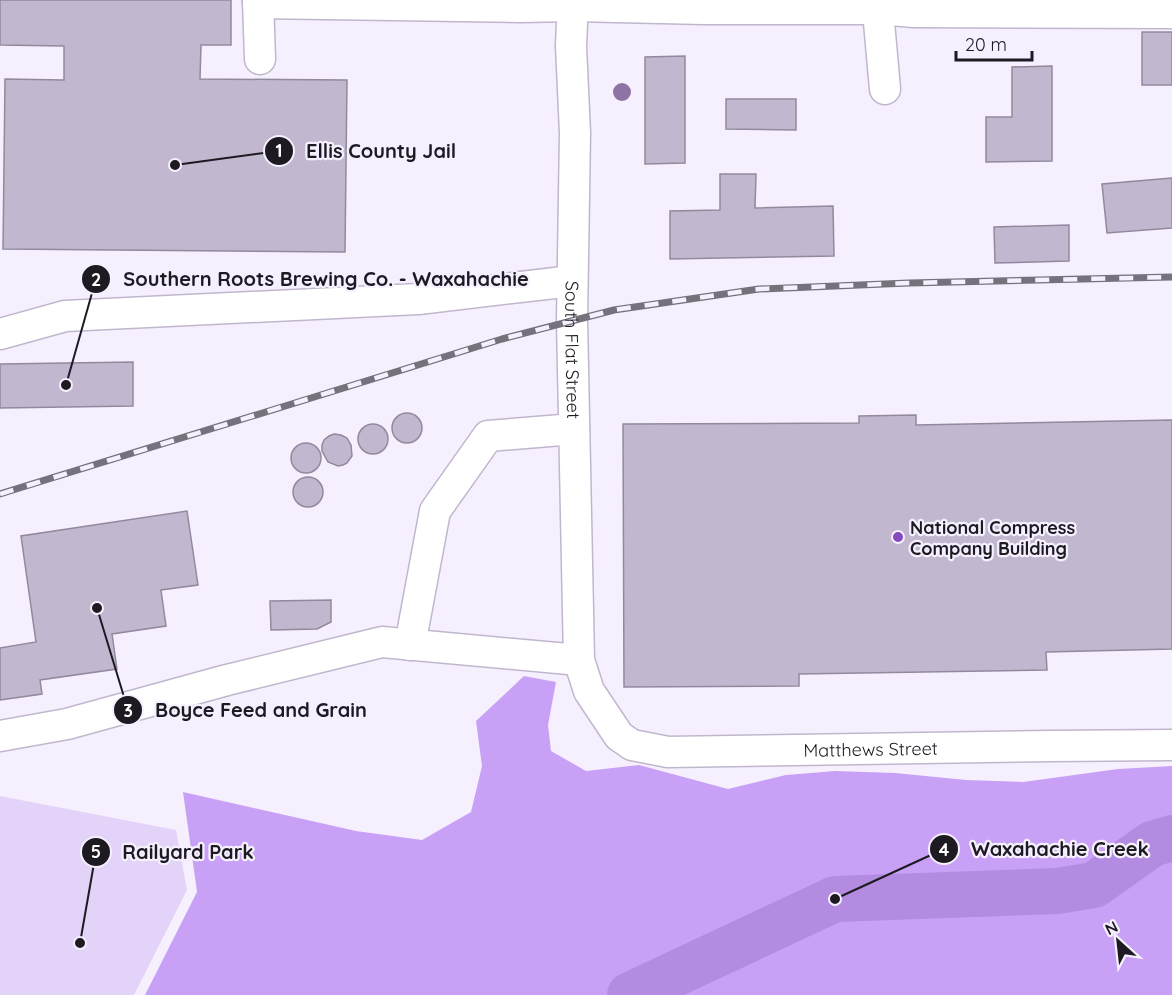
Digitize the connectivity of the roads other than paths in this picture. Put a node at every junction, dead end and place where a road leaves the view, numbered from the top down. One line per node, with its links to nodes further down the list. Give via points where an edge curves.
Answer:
1 (258, 1): 2 (street, via 521,7); 5 (street)
2 (573, 3): 3 (street, via 704,9); 7 (street, South Flat Street)
3 (878, 5): 4 (street, via 926,12); 6 (street)
4 (1172, 13)
5 (260, 59)
6 (885, 90)
7 (573, 281): 8 (street, via 418,299 65,316); 9 (street, South Flat Street)
8 (0, 334)
9 (574, 429): 10 (street, via 488,436 435,511); 11 (street, South Flat Street)
10 (410, 645): 11 (street); 13 (street, via 382,642 67,724)
11 (579, 660): 12 (street, South Flat Street)
12 (593, 698): 14 (street, Matthews Street, via 618,736 633,745 668,752)
13 (0, 736)
14 (1172, 745)

